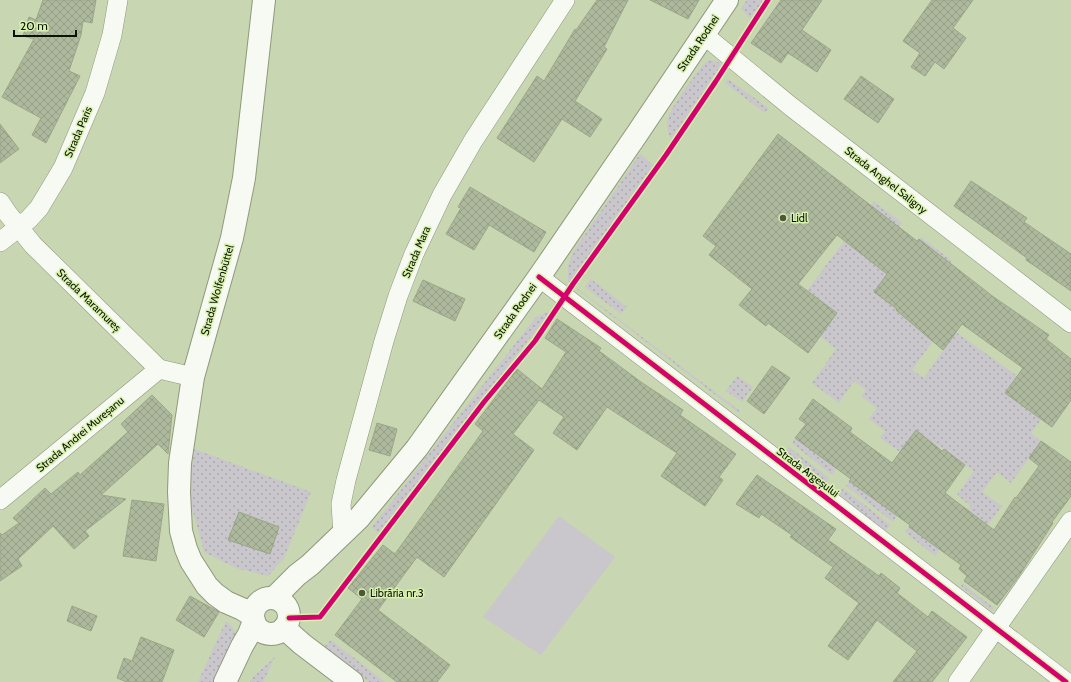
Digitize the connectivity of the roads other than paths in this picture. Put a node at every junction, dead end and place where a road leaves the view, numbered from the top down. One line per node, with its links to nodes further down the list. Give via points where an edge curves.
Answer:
1 (118, 0): 7 (street, Strada Paris, via 112,35 95,93 62,168 39,208)
2 (264, 0): 12 (main road, Strada Wolfenbüttel, via 244,178 232,238)
3 (565, 0): 15 (street, Strada Mara, via 473,141 442,196 414,254 384,341 346,480 341,504)
4 (727, 0): 5 (main road, Strada Rodnei)
5 (704, 35): 9 (main road, Strada Rodnei); 10 (street, Strada Anghel Saligny, via 789,105)
6 (0, 202): 7 (street, Strada Maramureș)
7 (18, 227): 8 (street, Strada Paris); 11 (street, Strada Maramureș, via 33,245)
8 (0, 242)
9 (539, 277): 15 (main road, Strada Rodnei, via 417,448); 17 (street, Strada Argeșului)
10 (1071, 323)
11 (159, 369): 12 (street); 13 (street, Strada Andrei Mureșanu)
12 (193, 377): 16 (main road, Strada Wolfenbüttel, via 180,463 179,513 186,549 200,575 218,590)
13 (0, 500)
14 (1071, 521): 17 (street)
15 (343, 534): 16 (main road, Strada Rodnei, via 310,565 288,598)
16 (268, 615): 18 (main road, Strada Rodnei, via 249,634); 19 (main road)
17 (996, 628): 20 (street); 21 (street, Strada Argeșului)
18 (225, 682)
19 (352, 682)
20 (958, 682)
21 (1066, 682)

